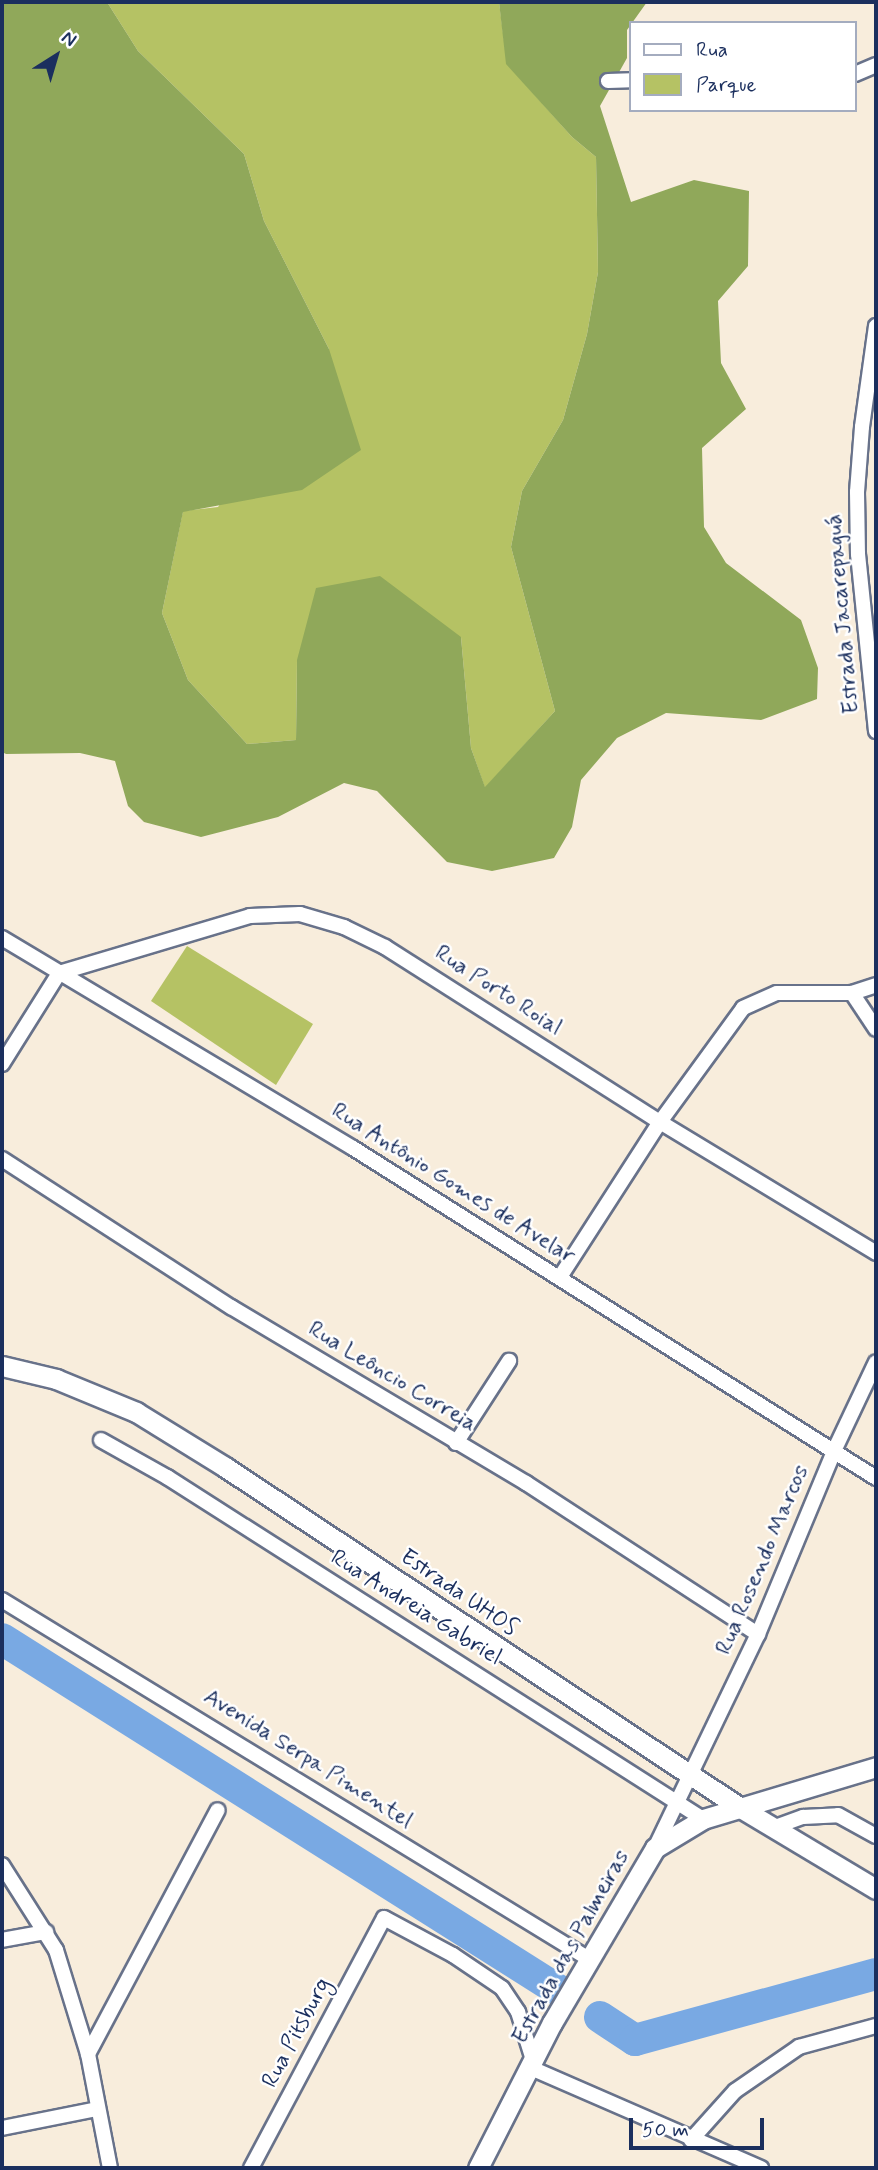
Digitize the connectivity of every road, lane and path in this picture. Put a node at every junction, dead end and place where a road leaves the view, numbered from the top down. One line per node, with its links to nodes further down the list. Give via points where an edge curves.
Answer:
1 (876, 65): 2 (street)
2 (857, 73)
3 (630, 80): 4 (street)
4 (608, 82)
5 (876, 326): 6 (street, Estrada Jacarepaguá, via 857,492 858,554)
6 (876, 731)
7 (2, 938): 8 (street, Rua Antônio Gomes de Avelar)
8 (59, 973): 12 (street); 13 (street, Rua Porto Roial, via 250,916 300,914 344,927 386,947); 16 (street, Rua Antônio Gomes de Avelar)
9 (876, 985): 10 (street)
10 (852, 993): 11 (street); 13 (street, via 777,993 743,1008)
11 (876, 1029)
12 (2, 1064)
13 (660, 1122): 15 (street, Rua Porto Roial); 16 (street)
14 (2, 1160): 21 (street, Rua Leôncio Correia, via 231,1307)
15 (876, 1253)
16 (560, 1277): 22 (street, Rua Antônio Gomes de Avelar)
17 (509, 1361): 21 (street)
18 (876, 1362): 22 (street, Rua Rosendo Marcos)
19 (2, 1366): 27 (street, Estrada UHOS, via 56,1379 136,1412)
20 (101, 1440): 28 (street, Rua Andreia Gabriel, via 167,1477)
21 (456, 1443): 25 (street, Rua Leôncio Correia, via 526,1483)
22 (834, 1451): 23 (street, Rua Antônio Gomes de Avelar); 25 (street, Rua Rosendo Marcos)
23 (876, 1478)
24 (2, 1600): 39 (street, Avenida Serpa Pimentel)
25 (758, 1634): 27 (street, Rua Rosendo Marcos)
26 (876, 1767): 29 (street, Estrada das Palmeiras)
27 (689, 1775): 28 (street, Rua Rosendo Marcos); 29 (street, Estrada UHOS)
28 (678, 1800): 31 (street, Rua Andreia Gabriel); 34 (street, Rua Rosendo Marcos)
29 (739, 1807): 31 (street, Estrada das Palmeiras); 32 (street, Estrada UHOS)
30 (218, 1810): 41 (street)
31 (703, 1819): 34 (street, Estrada das Palmeiras)
32 (775, 1827): 33 (street, via 803,1817 838,1815); 36 (street, Estrada UHOS)
33 (876, 1836)
34 (655, 1848): 39 (street, Estrada das Palmeiras)
35 (2, 1864): 37 (street)
36 (876, 1889)
37 (46, 1932): 38 (street); 41 (street)
38 (2, 1940)
39 (589, 1959): 42 (street, Estrada das Palmeiras)
40 (876, 2026): 45 (street, via 799,2047 735,2091)
41 (88, 2054): 43 (street)
42 (532, 2065): 45 (street); 47 (street, Rua Pitsburg, via 518,2012 502,1988 384,1918); 48 (street, Estrada das Palmeiras)
43 (97, 2109): 44 (street); 46 (street)
44 (2, 2128)
45 (691, 2140): 49 (street)
46 (110, 2168)
47 (251, 2168)
48 (478, 2168)
49 (761, 2168)

